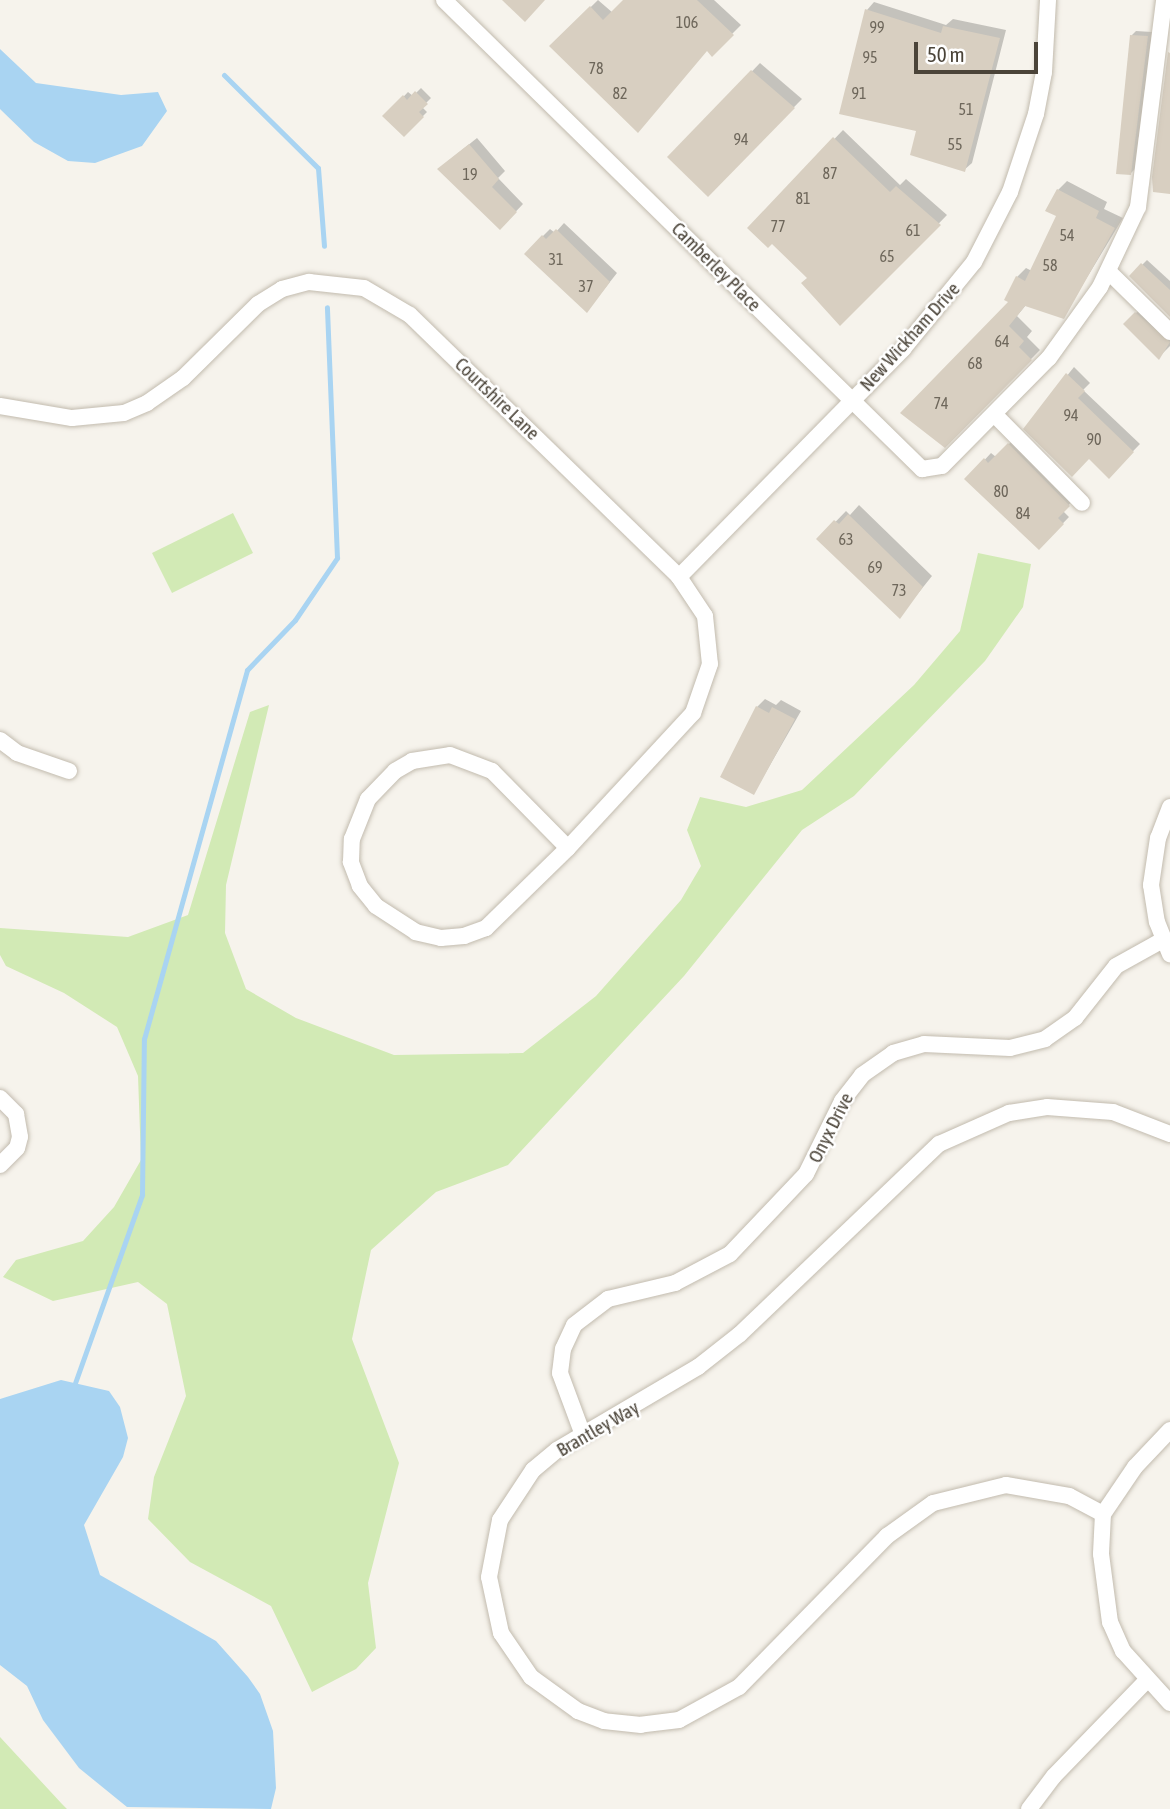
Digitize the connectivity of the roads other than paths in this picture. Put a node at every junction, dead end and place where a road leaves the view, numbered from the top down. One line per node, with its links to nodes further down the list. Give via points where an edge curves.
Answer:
1 (444, 0): 6 (street, Camberley Place)
2 (1048, 0): 6 (street, New Wickham Drive, via 1046,60 1036,114 993,227 940,309)
3 (1164, 0): 4 (street, Camberley Place, via 1138,207)
4 (1108, 271): 5 (street); 8 (street, Camberley Place, via 1049,358)
5 (1170, 331)
6 (852, 402): 8 (street, Camberley Place, via 922,468 942,466); 10 (street, New Wickham Drive)
7 (0, 406): 10 (street, Courtshire Lane, via 72,418 124,413 148,403 183,378 258,304 282,289 309,282 364,288 391,301 425,329)
8 (994, 414): 9 (street)
9 (1082, 503)
10 (679, 577): 14 (street, Courtshire Lane, via 705,617 710,664 704,690 672,741)
11 (0, 740): 12 (street, via 17,753)
12 (69, 771)
13 (1170, 807): 15 (street, via 1158,838 1152,885)
14 (568, 848): 14 (street, Courtshire Lane, via 486,928 440,938 393,920 360,886 351,862 358,816 380,784 412,761 450,755 492,771)
15 (1167, 947): 20 (street, Onyx Drive, via 1116,966 1075,1018 1045,1039 1010,1048 924,1044 893,1053 862,1075 842,1101 806,1174 730,1254 675,1283 608,1299 574,1325 563,1349 560,1373)
16 (0, 1098): 18 (street, via 20,1125 17,1149)
17 (1170, 1134): 20 (street, Brantley Way, via 1124,1115 1079,1108 1009,1113 972,1126 909,1169 740,1334 648,1400)
18 (0, 1165)
19 (1170, 1430): 21 (street, via 1135,1466)
20 (583, 1435): 21 (street, Brantley Way, via 557,1450 513,1495 495,1538 489,1577 501,1633 531,1677 556,1699 604,1721 640,1725 679,1720 721,1699 768,1659 887,1536 933,1503 1006,1485 1069,1496)
21 (1103, 1514): 22 (street, via 1103,1589 1110,1622 1123,1651)
22 (1146, 1681): 23 (street); 24 (street, via 1054,1776)
23 (1170, 1703)
24 (1029, 1809)

